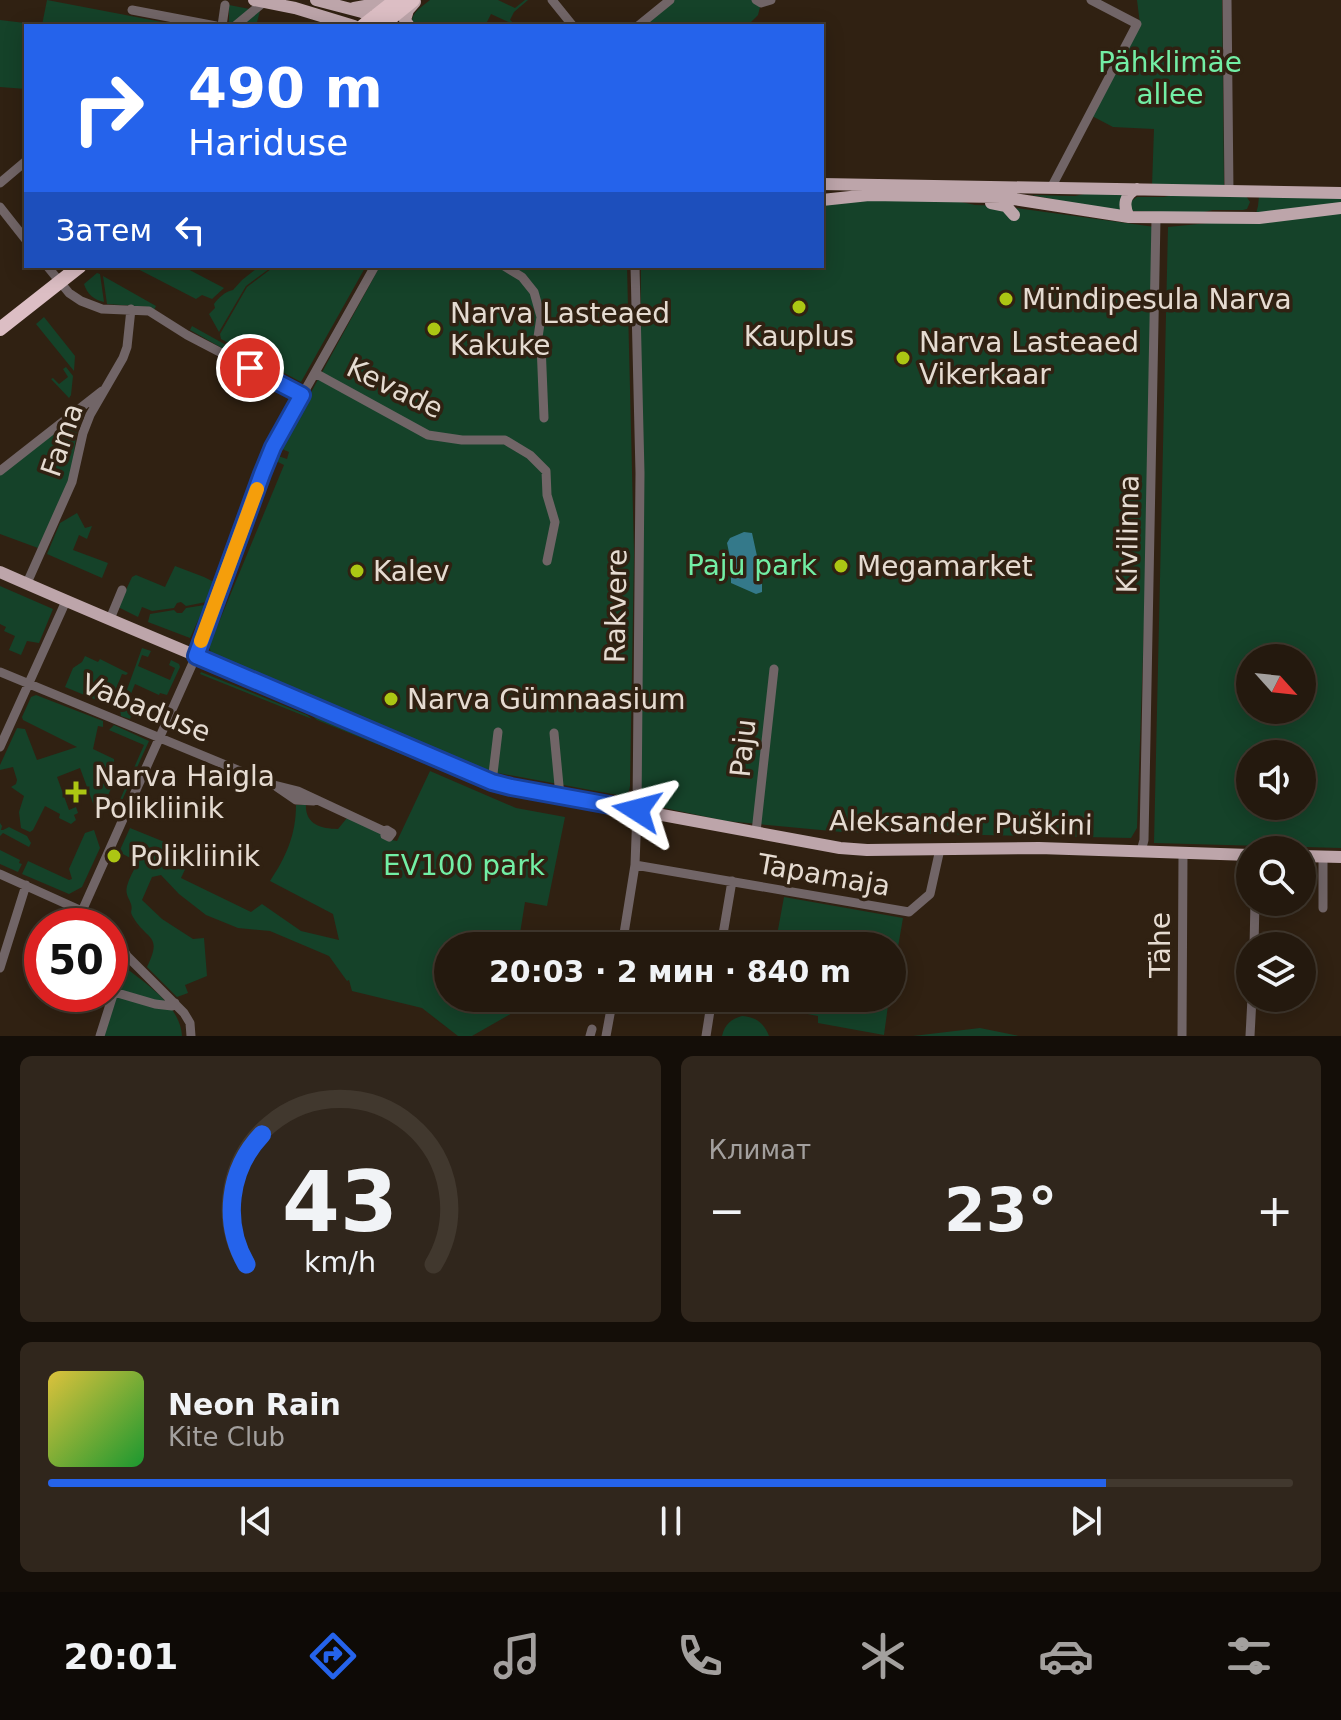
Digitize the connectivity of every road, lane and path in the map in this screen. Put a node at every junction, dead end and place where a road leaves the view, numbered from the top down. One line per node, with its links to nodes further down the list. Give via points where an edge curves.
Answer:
1 (382, 0): 11 (main road)
2 (396, 0): 18 (highway)
3 (415, 0): 18 (highway); 19 (main road)
4 (552, 0): 20 (street)
5 (670, 0): 21 (street)
6 (1091, 0): 25 (street, via 1137,24)
7 (1227, 0): 27 (street)
8 (259, 1): 10 (main road); 15 (street)
9 (225, 5): 14 (street)
10 (318, 5): 11 (main road); 16 (main road); 17 (main road)
11 (349, 6): 18 (main road)
12 (132, 10): 13 (street)
13 (208, 24)
14 (220, 24)
15 (237, 24)
16 (325, 24)
17 (351, 24)
18 (376, 24)
19 (408, 24)
20 (571, 24)
21 (640, 24)
22 (24, 163): 23 (street)
23 (0, 183)
24 (824, 184): 29 (main road)
25 (1051, 188): 26 (main road); 29 (main road)
26 (1137, 189): 27 (main road); 36 (main road, via 1126,199)
27 (1229, 191): 28 (main road)
28 (1244, 191): 30 (main road); 38 (main road, via 1253,204)
29 (1018, 193): 31 (main road); 36 (main road)
30 (1341, 193)
31 (953, 195): 32 (main road); 35 (main road, via 1006,206)
32 (824, 200)
33 (0, 207): 39 (street)
34 (1341, 208): 38 (main road)
35 (1014, 215)
36 (1129, 217): 37 (main road)
37 (1156, 218): 38 (main road); 73 (street, Kivilinna)
38 (1241, 219)
39 (24, 237)
40 (74, 268): 44 (highway)
41 (374, 268): 48 (street)
42 (507, 268): 51 (street, via 534,292 541,317)
43 (635, 268): 69 (street, Rakvere, via 640,473)
44 (54, 274): 45 (street, via 69,293 94,307); 46 (highway); 47 (highway)
45 (131, 309): 49 (street, Fama, via 127,347); 50 (street, via 149,311)
46 (0, 321)
47 (0, 329)
48 (315, 373): 50 (street); 53 (street, Kevade, via 428,435 505,440 530,455 546,471 555,522)
49 (105, 389): 52 (street); 55 (street, Fama, via 90,415 72,482)
50 (302, 395): 59 (street, via 262,474)
51 (544, 418)
52 (0, 470)
53 (547, 561)
54 (0, 572): 55 (main road, Aleksander Puškini)
55 (27, 583): 57 (main road, Aleksander Puškini)
56 (122, 590): 58 (street)
57 (66, 601): 58 (main road, Aleksander Puškini); 62 (street)
58 (110, 619): 59 (main road, Aleksander Puškini)
59 (196, 656): 65 (street); 67 (main road, Aleksander Puškini)
60 (774, 669): 71 (street, Paju)
61 (0, 672): 62 (street, Vabaduse)
62 (29, 684): 65 (street, Vabaduse); 66 (street)
63 (498, 732): 67 (street)
64 (554, 733): 68 (street)
65 (160, 737): 70 (street, Vabaduse); 84 (street)
66 (0, 747)
67 (492, 782): 68 (main road, Aleksander Puškini)
68 (560, 796): 69 (main road, Aleksander Puškini)
69 (637, 810): 71 (main road, Aleksander Puškini); 79 (street, Rakvere)
70 (386, 832)
71 (756, 832): 72 (main road, Aleksander Puškini, via 840,848)
72 (940, 849): 73 (main road, Aleksander Puškini); 81 (street, Tapamaja, via 930,894 909,912)
73 (1141, 851): 74 (main road, Aleksander Puškini)
74 (1183, 854): 75 (main road, Aleksander Puškini); 100 (street, Tähe)
75 (1236, 855)
76 (1316, 857): 77 (main road)
77 (1323, 857): 78 (main road); 85 (street)
78 (1341, 857)
79 (635, 865): 81 (street, Tapamaja); 86 (street, Rakvere)
80 (0, 874): 82 (street)
81 (732, 881): 87 (street)
82 (26, 885): 83 (street); 89 (street)
83 (76, 908)
84 (83, 908)
85 (1323, 908)
86 (624, 932)
87 (723, 932)
88 (128, 956): 91 (street)
89 (0, 968)
90 (128, 996): 91 (street)
91 (175, 1003): 97 (street, via 190,1023)
92 (108, 1012): 96 (street)
93 (610, 1012): 98 (street)
94 (710, 1012): 99 (street)
95 (1251, 1012): 101 (street)
96 (100, 1036)
97 (191, 1036)
98 (606, 1036)
99 (706, 1036)
100 (1182, 1036)
101 (1250, 1036)

